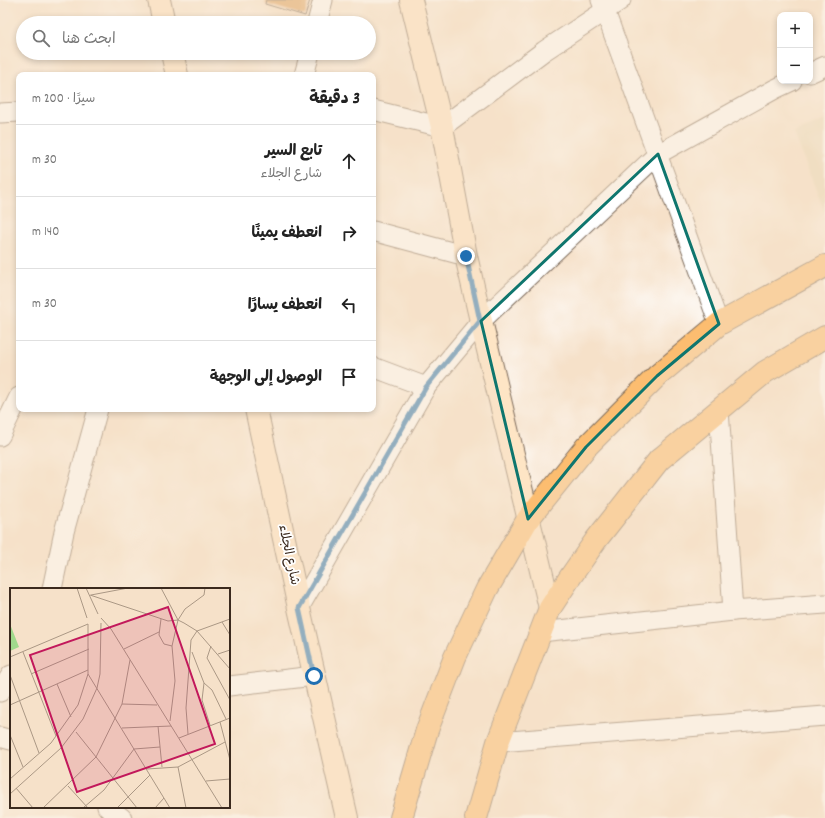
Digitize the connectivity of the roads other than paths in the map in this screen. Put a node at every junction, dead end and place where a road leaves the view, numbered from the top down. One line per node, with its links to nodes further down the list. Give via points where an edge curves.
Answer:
1 (159, 0): 6 (main road)
2 (323, 0): 7 (street)
3 (411, 0): 18 (main road)
4 (621, 0): 5 (street)
5 (603, 5): 18 (street); 19 (street)
6 (162, 16)
7 (319, 16)
8 (174, 60): 11 (main road)
9 (308, 60): 12 (street)
10 (825, 66): 13 (street)
11 (176, 72)
12 (305, 72)
13 (813, 72)
14 (786, 84): 19 (street)
15 (376, 111): 18 (street)
16 (16, 112): 17 (street)
17 (0, 113)
18 (442, 127): 21 (main road)
19 (658, 154): 23 (street); 24 (street)
20 (376, 232): 21 (street)
21 (466, 256): 23 (main road)
22 (825, 266): 24 (main road)
23 (480, 321): 27 (street); 33 (main road)
24 (720, 324): 33 (main road, via 657,376 586,447)
25 (825, 337): 29 (main road, via 765,372)
26 (376, 368): 27 (street)
27 (426, 387): 36 (street)
28 (16, 403): 32 (street)
29 (719, 410): 37 (main road, via 659,460 596,540); 38 (street)
30 (97, 412): 34 (street, via 64,532)
31 (257, 412): 36 (main road, شارع الجلاء)
32 (0, 436)
33 (528, 519): 37 (main road); 51 (main road, via 488,589 455,657 427,730)
34 (52, 588)
35 (825, 604): 38 (street)
36 (299, 608): 40 (main road, شارع الجلاء)
37 (550, 608): 39 (main road)
38 (733, 610): 39 (street)
39 (541, 632): 47 (main road)
40 (314, 676): 42 (street); 50 (main road, شارع الجلاء)
41 (10, 677): 43 (street)
42 (230, 686)
43 (0, 692)
44 (825, 716): 47 (street)
45 (0, 737): 46 (street)
46 (10, 740)
47 (498, 742): 52 (main road)
48 (109, 808): 49 (street)
49 (122, 818)
50 (347, 818)
51 (400, 818)
52 (476, 818)

